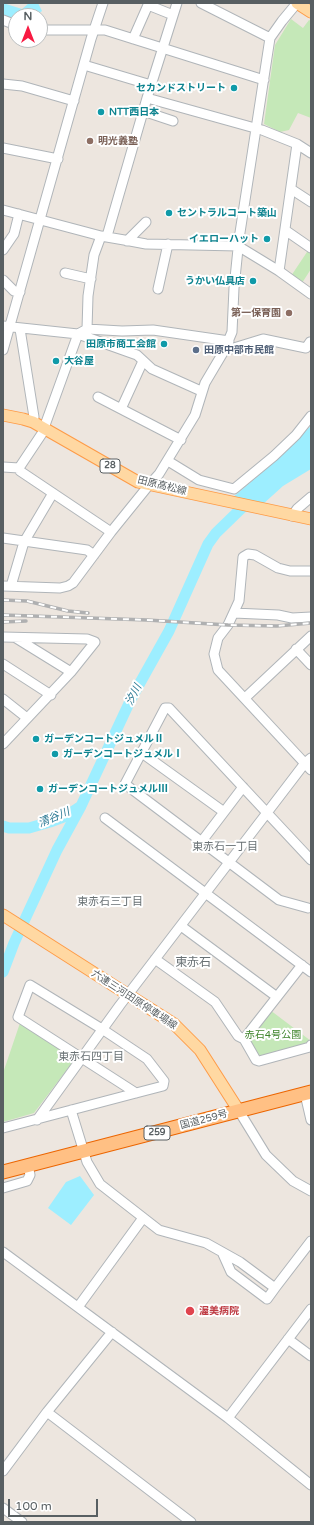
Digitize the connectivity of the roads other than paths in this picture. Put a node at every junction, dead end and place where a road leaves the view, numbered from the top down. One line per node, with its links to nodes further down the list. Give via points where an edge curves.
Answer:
1 (104, 3): 7 (street)
2 (177, 3): 6 (street)
3 (201, 3): 9 (street)
4 (297, 3): 5 (main road); 9 (street)
5 (311, 12)
6 (174, 15): 10 (street, via 148,5); 11 (street)
7 (95, 29): 8 (street); 10 (street); 12 (street)
8 (48, 30)
9 (270, 38): 13 (street)
10 (133, 39): 11 (street)
11 (163, 47): 13 (street); 15 (street)
12 (84, 65): 15 (street); 17 (street)
13 (264, 80): 20 (street)
14 (3, 84): 17 (street, via 22,86)
15 (151, 85): 16 (street)
16 (147, 98): 18 (street); 20 (street)
17 (74, 101): 24 (street)
18 (143, 111): 19 (street); 32 (street)
19 (173, 121)
20 (256, 128): 21 (street); 35 (street)
21 (297, 144): 23 (street); 25 (street)
22 (3, 148): 24 (street)
23 (311, 153)
24 (58, 159): 29 (street)
25 (291, 189): 26 (street); 31 (street)
26 (311, 202)
27 (3, 210): 28 (street)
28 (19, 214): 29 (street); 37 (street, via 14,234)
29 (40, 219): 32 (street); 43 (street)
30 (146, 222): 33 (street)
31 (285, 230): 36 (street); 38 (street)
32 (104, 236): 33 (street); 40 (street, via 94,255)
33 (127, 241): 34 (street)
34 (168, 244): 35 (street); 42 (street)
35 (238, 246): 38 (street); 49 (street, via 232,332)
36 (311, 248)
37 (3, 250)
38 (279, 271): 44 (street)
39 (64, 272): 40 (street)
40 (91, 279): 47 (street)
41 (3, 280): 43 (street)
42 (158, 289)
43 (20, 292): 45 (street)
44 (311, 294)
45 (6, 326): 46 (street); 51 (street)
46 (20, 329): 48 (street); 60 (street)
47 (87, 329): 48 (street); 49 (street, via 153,330)
48 (78, 334): 53 (street, via 137,355); 61 (street)
49 (229, 341): 52 (street)
50 (311, 342): 52 (street, via 306,348 263,339)
51 (3, 350)
52 (224, 351): 54 (street)
53 (144, 361): 54 (street, via 152,369); 56 (street)
54 (201, 392): 63 (street, via 195,415)
55 (98, 397): 56 (street)
56 (121, 409): 63 (street)
57 (3, 415): 60 (main road, 田原高松線 / 28)
58 (311, 416): 62 (street)
59 (311, 421): 62 (street)
60 (33, 422): 61 (main road, 田原高松線 / 28)
61 (45, 428): 66 (street); 67 (main road, 田原高松線 / 28, via 138,482)
62 (296, 435): 68 (street)
63 (181, 440): 64 (street)
64 (168, 461): 67 (street); 68 (street, via 199,480)
65 (3, 468): 66 (street)
66 (19, 468): 69 (street)
67 (149, 485): 71 (main road, 田原高松線 / 28); 74 (street)
68 (234, 489): 71 (street)
69 (53, 493): 74 (street); 76 (street)
70 (311, 497): 72 (street)
71 (221, 500): 72 (main road, 田原高松線 / 28)
72 (292, 516): 73 (main road, 田原高松線 / 28)
73 (311, 519)
74 (111, 532): 77 (street)
75 (3, 538): 76 (street)
76 (24, 542): 77 (street, via 87,550); 79 (street)
77 (94, 555): 79 (street, via 68,586)
78 (311, 571): 80 (street, via 278,568 255,555 248,554 243,557 241,564 239,601)
79 (7, 586)
80 (234, 613): 81 (street); 90 (street, via 218,638 214,654 218,670)
81 (311, 617)
82 (311, 636): 85 (street)
83 (3, 637): 84 (street)
84 (15, 637): 88 (street); 88 (street, via 87,639 95,642)
85 (296, 649): 87 (street); 90 (street)
86 (3, 664): 89 (street)
87 (311, 665)
88 (72, 672): 89 (street)
89 (51, 695): 92 (street)
90 (245, 698): 95 (street)
91 (3, 700): 92 (street)
92 (27, 718): 93 (street)
93 (3, 744)
94 (142, 753): 96 (street, via 165,708 169,708); 97 (street); 100 (street, via 125,784)
95 (309, 764): 98 (street)
96 (244, 787): 97 (street); 98 (street)
97 (224, 812): 100 (street)
98 (268, 814): 101 (street); 102 (street)
99 (104, 818): 103 (street)
100 (202, 841): 102 (street)
101 (311, 860)
102 (230, 862): 103 (street); 104 (street, via 279,900)
103 (206, 894): 106 (street); 108 (street)
104 (310, 907)
105 (6, 917): 110 (main road, 六連三河田原停車場線)
106 (181, 926): 107 (street); 111 (street)
107 (155, 959): 110 (street); 113 (street, via 215,1002 238,1036)
108 (302, 965): 109 (street); 111 (street)
109 (311, 972)
110 (128, 995): 112 (street); 119 (main road, 六連三河田原停車場線, via 174,1024 200,1050)
111 (277, 997): 113 (street)
112 (102, 1029): 115 (street); 115 (street, via 30,986 18,1018); 116 (street, via 147,1059 164,1081 162,1086)
113 (244, 1040): 114 (street, via 259,1061)
114 (311, 1048)
115 (82, 1058): 116 (street); 120 (street)
116 (136, 1093): 118 (street)
117 (308, 1093): 119 (highway, 国道259号 / 259); 121 (street)
118 (70, 1110): 120 (street); 123 (street)
119 (239, 1111): 123 (highway, 国道259号 / 259); 127 (street, via 266,1155 293,1181)
120 (37, 1120): 122 (street)
121 (311, 1120)
122 (3, 1128)
123 (83, 1151): 124 (highway, 国道259号 / 259); 128 (street, via 100,1184)
124 (28, 1165): 125 (highway, 国道259号 / 259); 126 (street, via 30,1175 27,1181)
125 (3, 1172)
126 (3, 1188)
127 (311, 1191)
128 (143, 1218): 131 (street, via 159,1230 206,1243); 133 (street)
129 (311, 1241): 132 (street)
130 (3, 1252): 133 (street)
131 (222, 1252): 132 (street); 132 (street, via 231,1272 267,1299)
132 (275, 1288)
133 (78, 1307): 135 (street)
134 (311, 1309): 136 (street)
135 (112, 1332): 138 (street); 139 (street)
136 (288, 1339): 137 (street); 139 (street)
137 (311, 1356)
138 (47, 1412): 140 (street); 144 (street)
139 (228, 1418): 141 (street)
140 (3, 1471)
141 (311, 1485)
142 (3, 1508): 143 (street)
143 (22, 1522)
144 (191, 1522)

